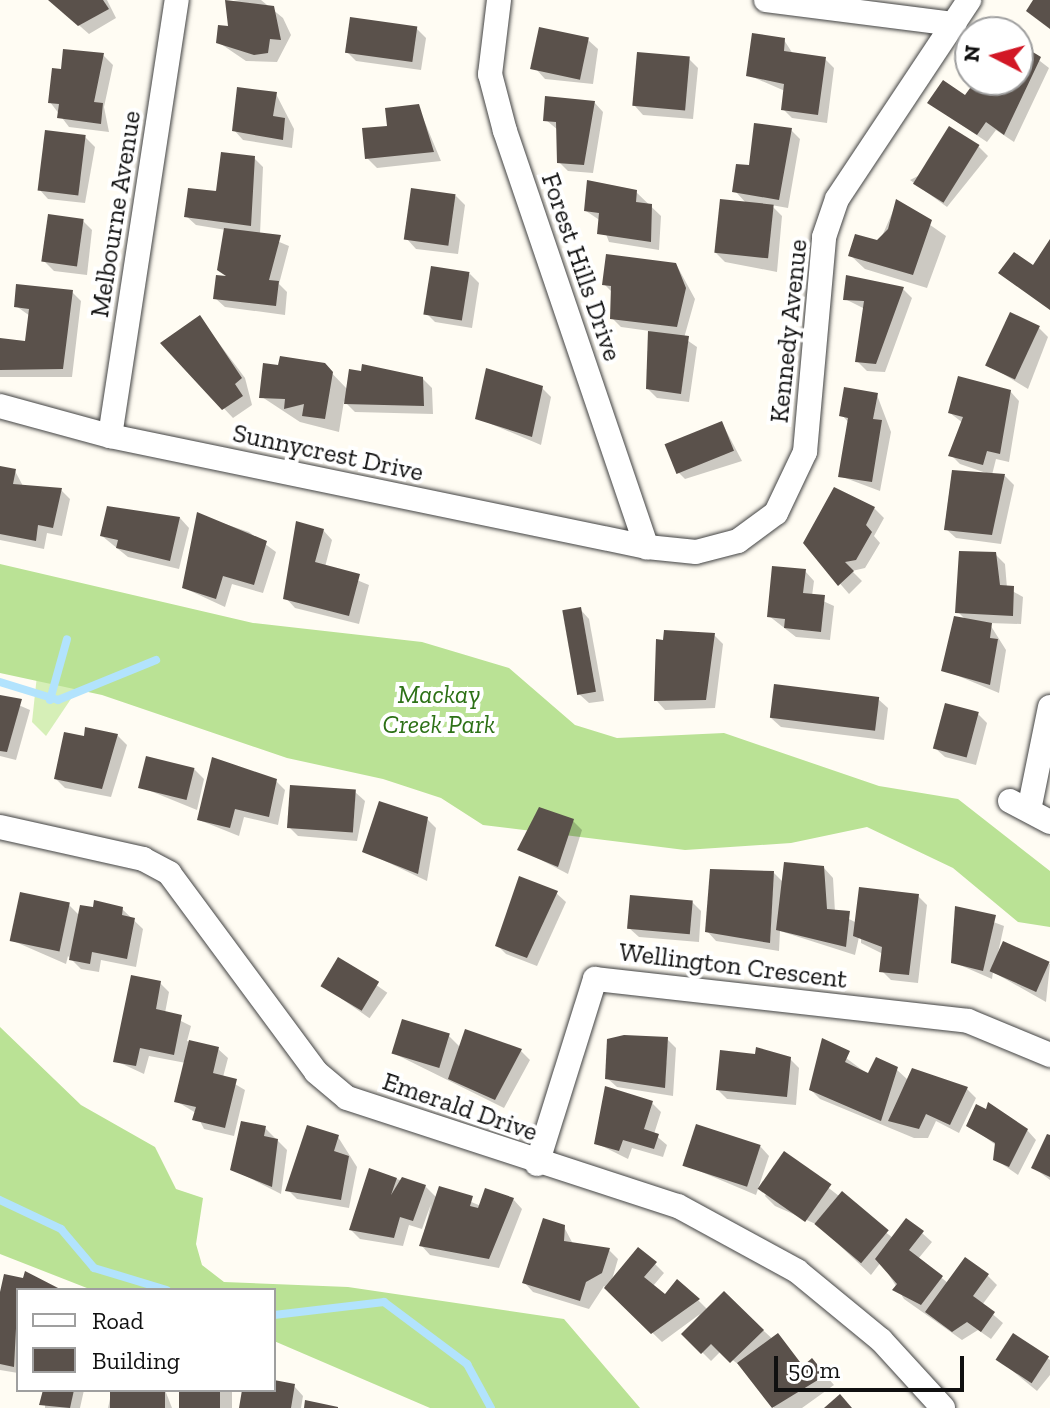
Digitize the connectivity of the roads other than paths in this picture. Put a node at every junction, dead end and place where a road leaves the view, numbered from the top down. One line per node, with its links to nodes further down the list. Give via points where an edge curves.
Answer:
1 (177, 0): 7 (street, Melbourne Avenue)
2 (499, 0): 8 (street, Forest Hills Drive, via 490,74 505,131)
3 (766, 0): 4 (street)
4 (811, 3): 5 (street)
5 (954, 24): 8 (street, Kennedy Avenue, via 833,211 824,237 805,452 776,513 738,541 696,552)
6 (0, 406): 7 (street, Sunnycrest Drive)
7 (110, 436): 8 (street, Sunnycrest Drive)
8 (647, 547)
9 (1050, 707): 10 (street)
10 (1030, 811)
11 (0, 827): 13 (street, Emerald Drive, via 143,859 169,873 316,1072 347,1098)
12 (1050, 1055): 13 (street, Wellington Crescent, via 968,1021 595,979)
13 (537, 1164): 14 (street, Emerald Drive, via 678,1206 797,1271 881,1340)
14 (943, 1408)

